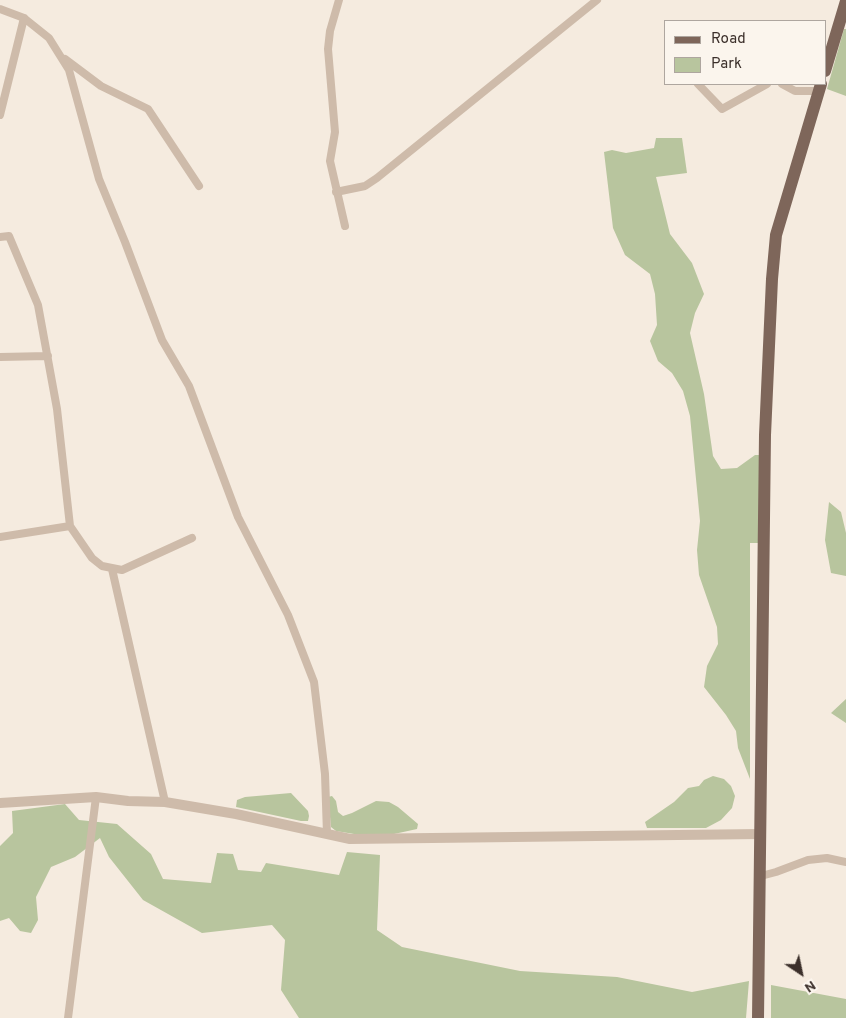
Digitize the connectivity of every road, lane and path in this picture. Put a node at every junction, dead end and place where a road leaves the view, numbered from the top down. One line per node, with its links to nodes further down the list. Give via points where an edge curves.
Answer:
1 (339, 0): 15 (street, via 328,49 335,132 330,161)
2 (597, 0): 15 (street, via 377,178 365,186)
3 (846, 1): 6 (main road)
4 (0, 9): 5 (street)
5 (24, 18): 7 (street, via 49,38); 13 (street)
6 (843, 20): 8 (main road)
7 (62, 56): 14 (street, via 101,86 148,109); 27 (street, via 69,70 99,179 162,340 189,386 238,517 288,614 314,682)
8 (826, 68)
9 (699, 85): 10 (street, via 722,110)
10 (765, 85)
11 (784, 85): 12 (street, via 795,91)
12 (820, 87): 28 (main road, via 776,235 772,279 764,435)
13 (0, 115)
14 (199, 186)
15 (336, 192): 16 (street)
16 (345, 226)
17 (0, 237): 18 (street, via 8,236 38,304)
18 (48, 356): 19 (street); 20 (street)
19 (0, 357)
20 (70, 526): 21 (street); 23 (street, via 92,558)
21 (0, 537)
22 (192, 538): 23 (street, via 122,570)
23 (112, 569): 25 (street)
24 (96, 797): 25 (street); 26 (street); 31 (street)
25 (165, 802): 27 (street)
26 (0, 803)
27 (327, 834): 28 (street, via 350,839)
28 (760, 834): 30 (main road)
29 (846, 862): 30 (street, via 827,858 808,860)
30 (761, 876): 32 (main road)
31 (68, 1018)
32 (758, 1018)

